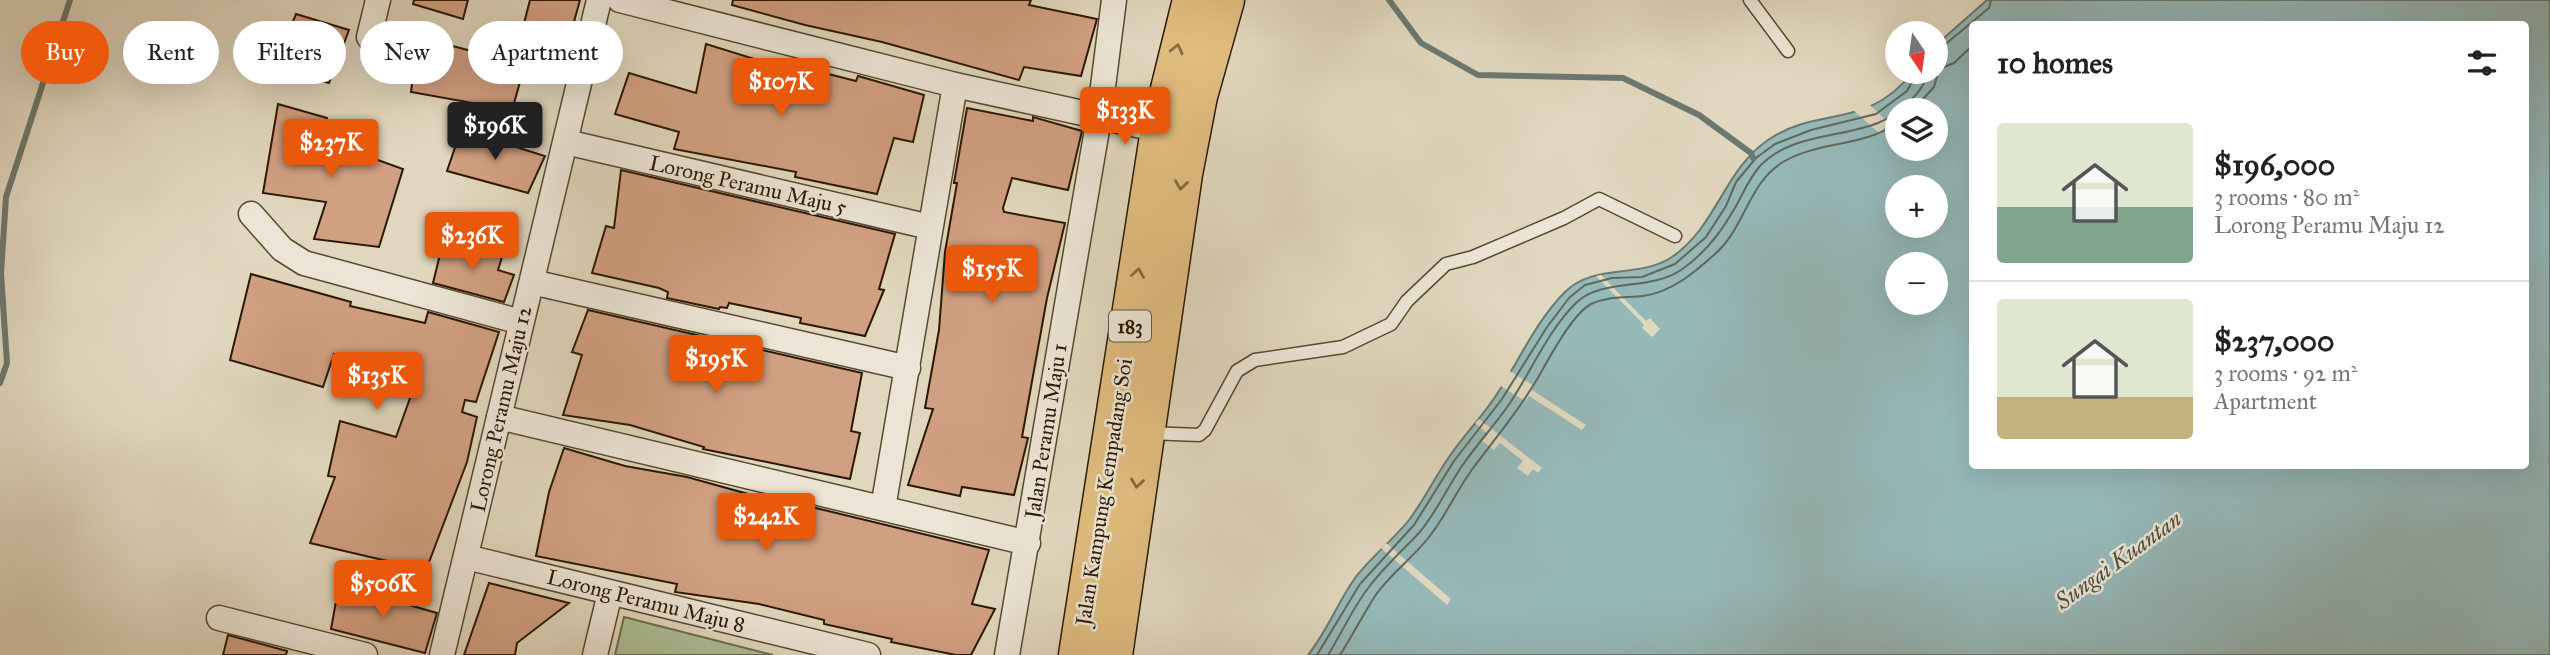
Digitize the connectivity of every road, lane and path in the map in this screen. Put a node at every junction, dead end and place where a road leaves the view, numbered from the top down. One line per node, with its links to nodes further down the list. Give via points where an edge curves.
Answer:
1 (378, 0): 8 (street)
2 (599, 0): 13 (street, Lorong Peramu Maju 12)
3 (1114, 0): 11 (street, Jalan Peramu Maju 1)
4 (1192, 0): 12 (highway, Jalan Kampung Kempadang Soi / 183, one-way to 4)
5 (1225, 0): 21 (highway, Jalan Kampung Kempadang Soi / 183, one-way to 21, via 1198,96 1183,174)
6 (1749, 0): 9 (lane)
7 (631, 2): 10 (street)
8 (373, 21)
9 (1788, 51)
10 (955, 85): 11 (street); 15 (street)
11 (1099, 118): 12 (street); 23 (street, Jalan Peramu Maju 1)
12 (1160, 130): 32 (highway, Jalan Kampung Kempadang Soi / 183, one-way to 12)
13 (566, 142): 15 (street, Lorong Peramu Maju 5); 17 (street, Lorong Peramu Maju 12)
14 (251, 214): 18 (street, via 282,249 304,263)
15 (930, 227): 19 (street)
16 (1675, 236): 21 (lane, via 1599,199 1473,257 1446,264 1407,301 1391,324 1343,347 1255,360 1237,371 1199,435)
17 (532, 282): 18 (street, Lorong Peramu Maju 12); 19 (street)
18 (521, 322): 20 (street, Lorong Peramu Maju 12)
19 (908, 368): 22 (street)
20 (499, 417): 22 (street); 24 (street, Lorong Peramu Maju 12)
21 (1144, 433): 33 (highway, Jalan Kampung Kempadang Soi / 183, one-way to 33)
22 (883, 508): 23 (street)
23 (1028, 543): 31 (street, Jalan Peramu Maju 1)
24 (466, 557): 25 (street, Lorong Peramu Maju 8); 28 (street, Lorong Peramu Maju 12)
25 (610, 593): 29 (street); 30 (street, Lorong Peramu Maju 8)
26 (219, 618): 27 (street)
27 (365, 655)
28 (442, 655)
29 (594, 655)
30 (866, 655)
31 (1007, 655)
32 (1078, 655)
33 (1113, 655)

